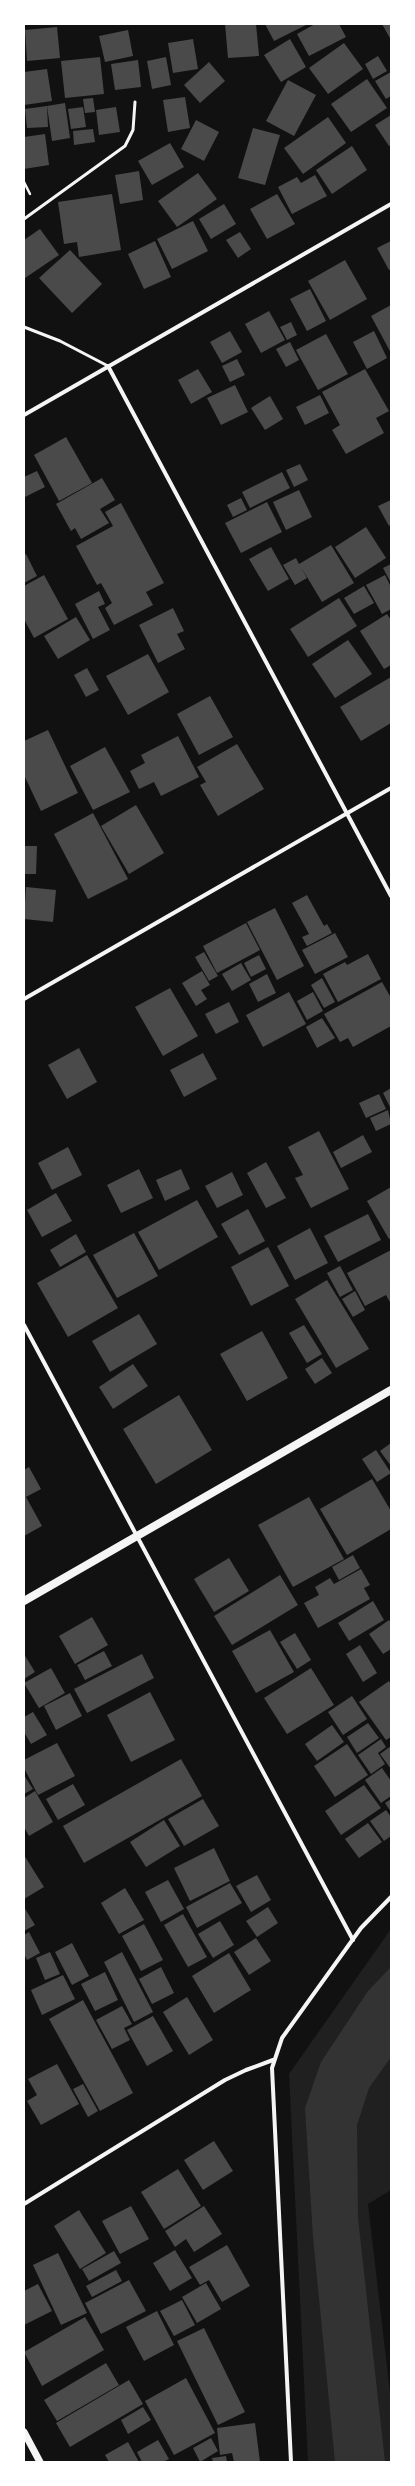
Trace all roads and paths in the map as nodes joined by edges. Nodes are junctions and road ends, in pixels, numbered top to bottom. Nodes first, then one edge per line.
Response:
1 (135, 102) dead end
2 (391, 204) edge
3 (24, 219) edge
4 (24, 327) edge
5 (108, 366) junction
6 (24, 415) edge
7 (391, 788) edge
8 (347, 814) junction
9 (391, 896) edge
10 (24, 999) edge
11 (24, 1325) edge
12 (391, 1390) edge
13 (136, 1537) junction
14 (24, 1601) edge
15 (391, 1897) edge
16 (353, 1940) junction
17 (273, 2060) junction
18 (24, 2204) edge
19 (24, 2432) edge
20 (40, 2462) edge
21 (291, 2462) edge

1 - 3 lane
2 - 5 street
4 - 5 lane
5 - 6 street
5 - 8 street
7 - 8 street
8 - 9 street
8 - 10 street
11 - 13 street
12 - 13 main road
13 - 14 main road
13 - 16 street
15 - 16 street
16 - 17 street
17 - 18 street
17 - 21 street
19 - 20 street

